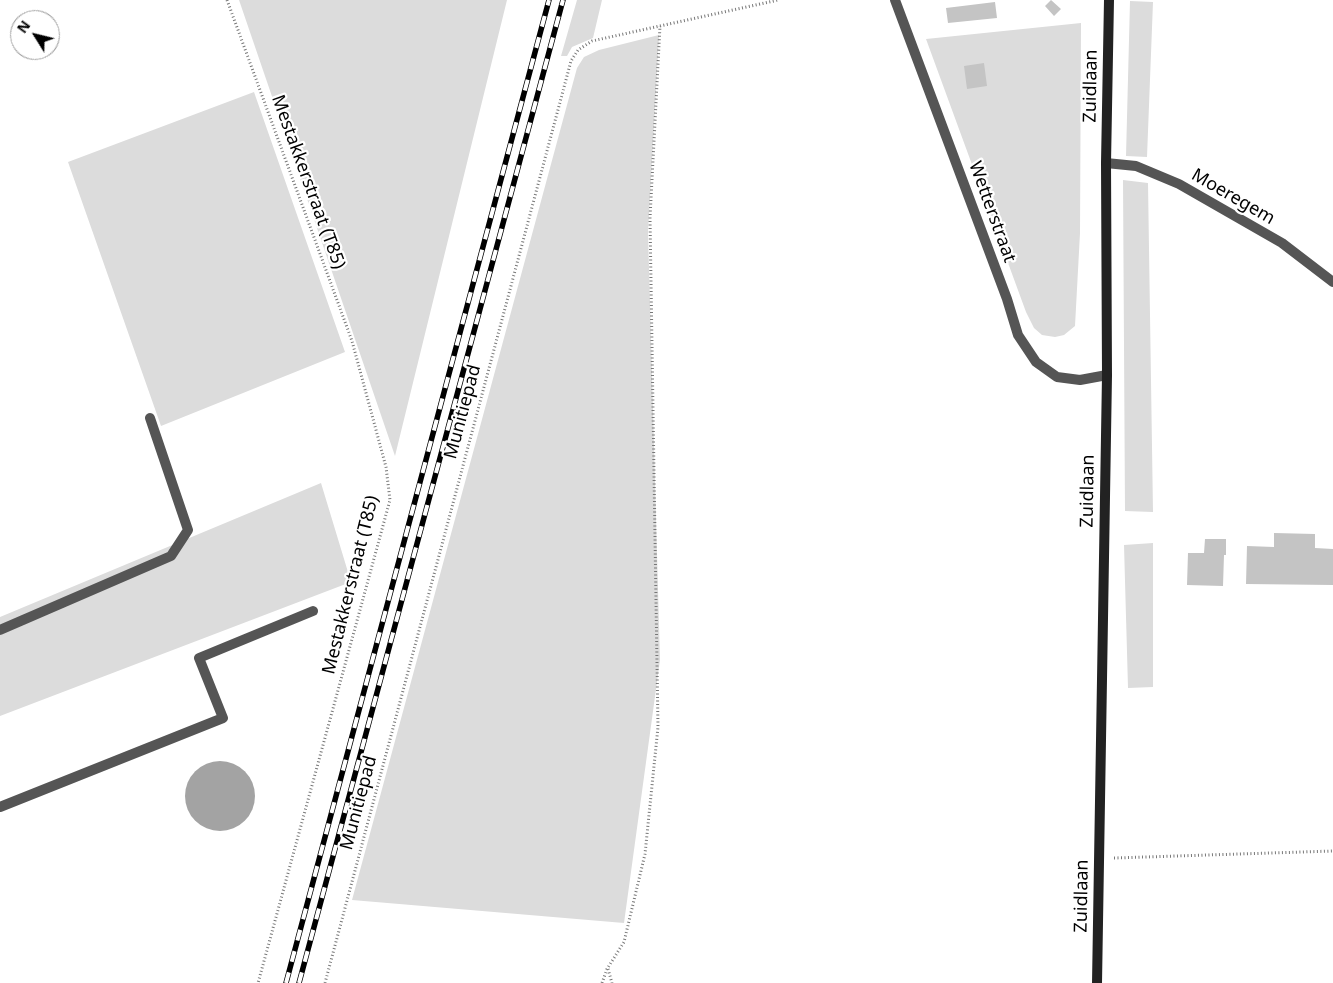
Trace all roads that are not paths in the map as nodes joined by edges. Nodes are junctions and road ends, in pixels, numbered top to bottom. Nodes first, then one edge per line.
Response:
1 (895, 0) edge
2 (1109, 0) edge
3 (1106, 163) junction
4 (1333, 282) edge
5 (1107, 375) junction
6 (150, 418) dead end
7 (313, 611) dead end
8 (0, 630) edge
9 (0, 807) edge
10 (1097, 983) edge

1 - 5 street, Wetterstraat
2 - 3 main road, Zuidlaan
3 - 4 street, Moeregem
3 - 5 main road, Zuidlaan
5 - 10 main road, Zuidlaan
6 - 8 street
7 - 9 street

